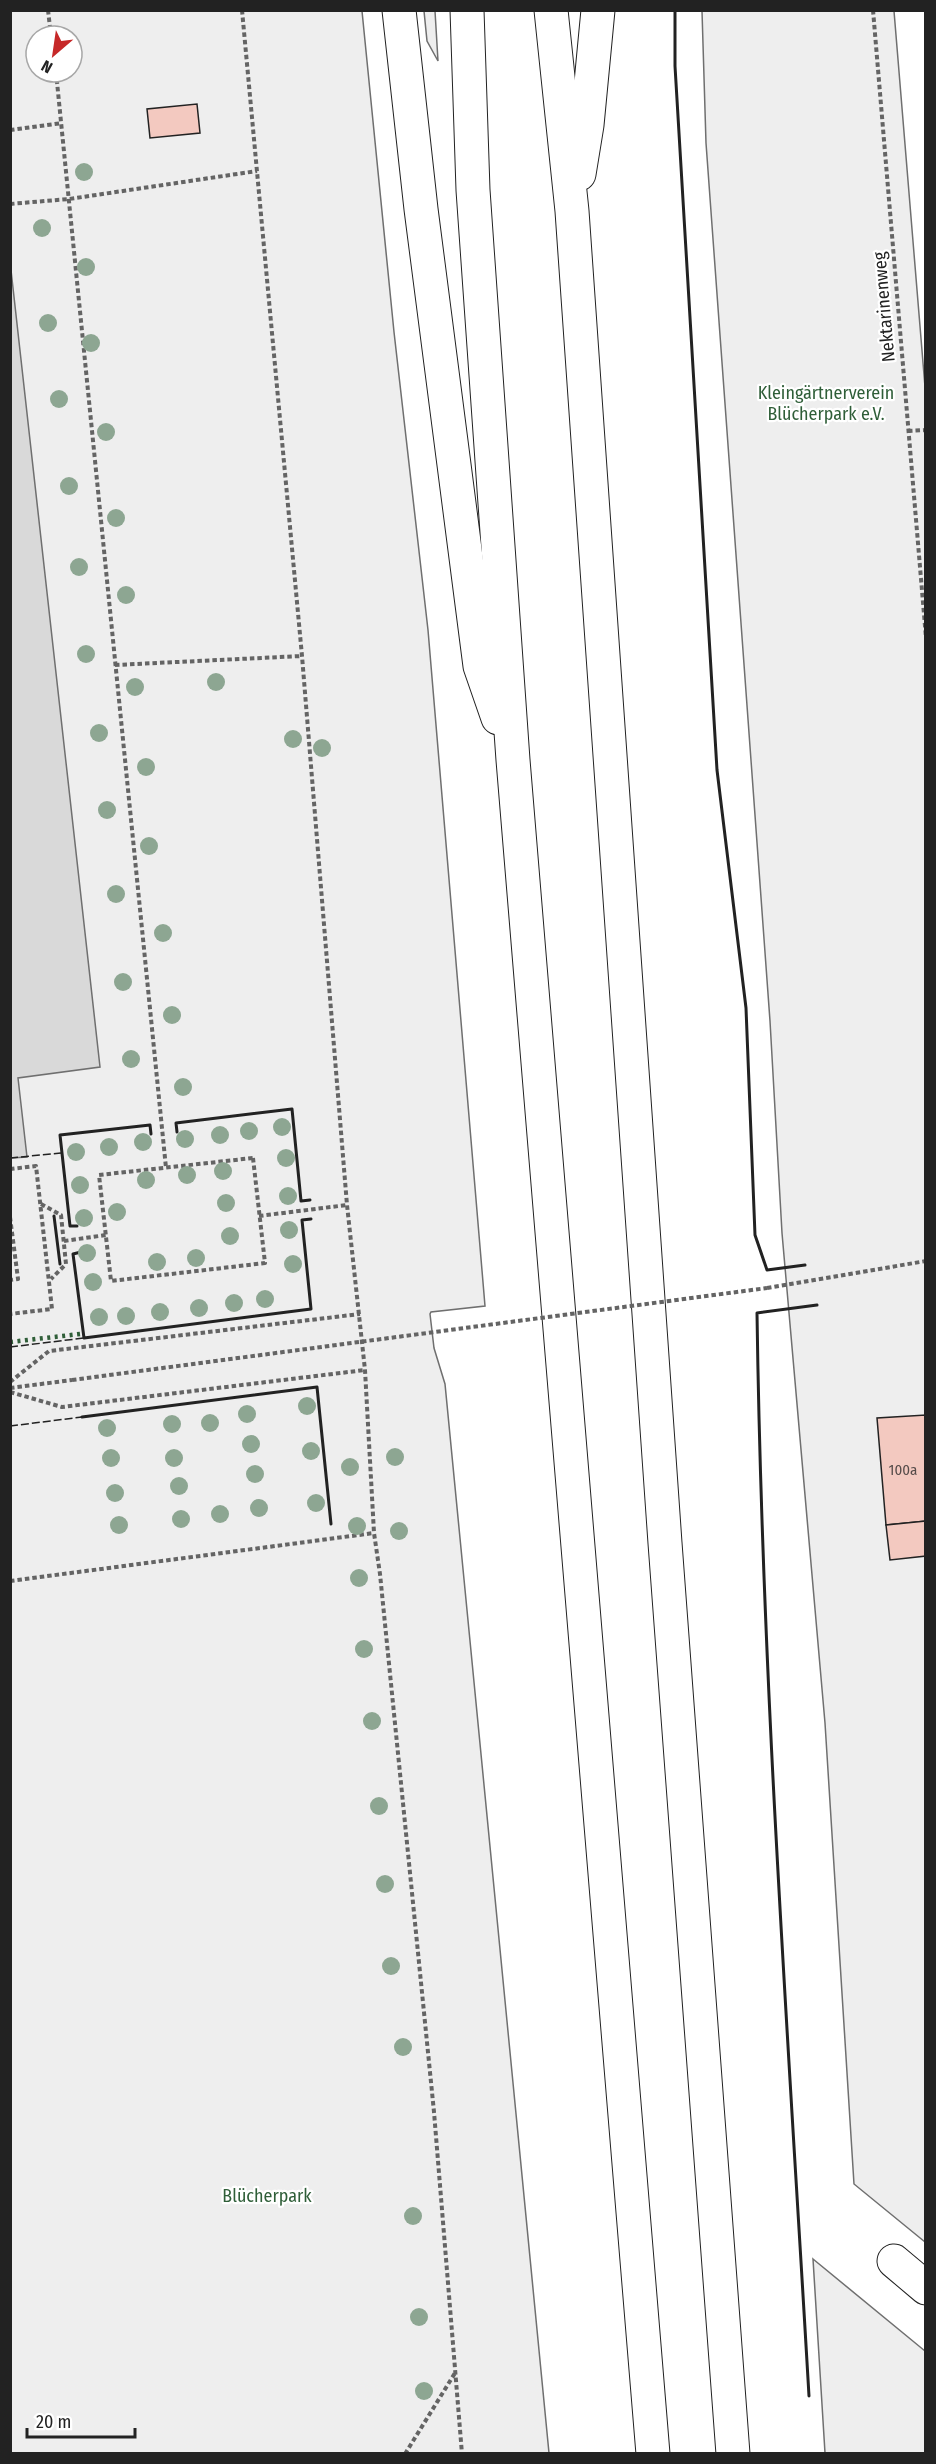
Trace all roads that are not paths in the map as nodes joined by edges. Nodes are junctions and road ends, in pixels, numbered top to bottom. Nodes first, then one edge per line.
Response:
1 (399, 10) edge
2 (468, 10) edge
3 (551, 10) edge
4 (598, 10) edge
5 (572, 211) junction
6 (513, 760) junction
7 (894, 2261) dead end
8 (926, 2288) edge
9 (653, 2454) edge
10 (733, 2454) edge

1 - 6 main road
2 - 6 main road
3 - 5 main road
4 - 5 main road
5 - 10 main road
6 - 9 main road
7 - 8 main road

